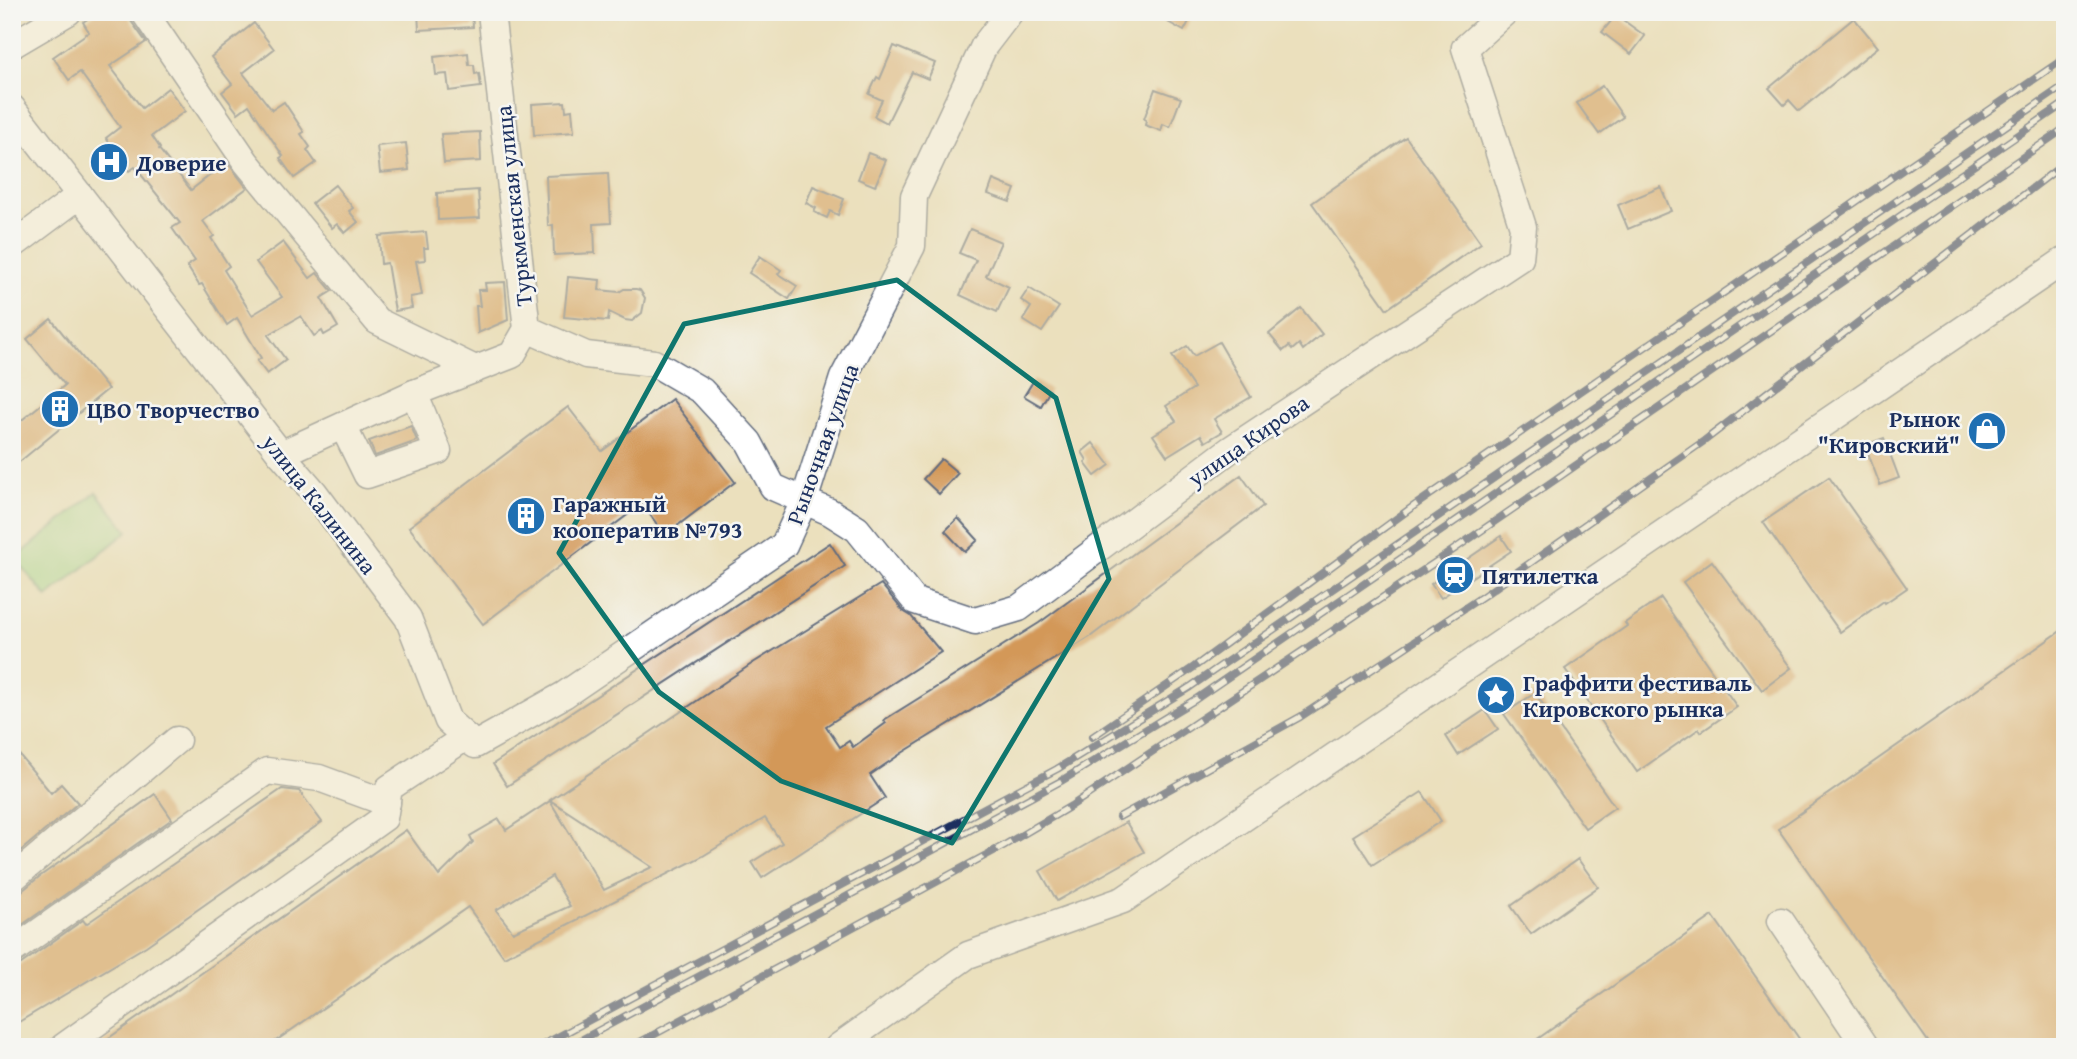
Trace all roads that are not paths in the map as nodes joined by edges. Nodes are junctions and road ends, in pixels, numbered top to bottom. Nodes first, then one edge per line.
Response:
1 (68, 12) edge
2 (144, 12) edge
3 (491, 12) edge
4 (1010, 12) edge
5 (1505, 12) edge
6 (12, 45) edge
7 (12, 108) edge
8 (80, 195) junction
9 (12, 246) edge
10 (2065, 260) edge
11 (527, 329) junction
12 (475, 369) junction
13 (414, 393) junction
14 (343, 426) junction
15 (281, 454) junction
16 (804, 501) junction
17 (177, 740) dead end
18 (471, 741) junction
19 (387, 803) junction
20 (12, 880) edge
21 (1782, 920) dead end
22 (12, 951) edge
23 (63, 1047) edge
24 (838, 1047) edge
25 (1866, 1047) edge

1 - 6 street
2 - 12 street
3 - 11 street, Туркменская улица
4 - 16 street, Рыночная улица
5 - 16 street, улица Кирова
7 - 8 street, улица Калинина
8 - 9 street
8 - 15 street, улица Калинина
10 - 24 street
11 - 12 street, Туркменская улица
11 - 16 street
12 - 13 street, Туркменская улица
13 - 14 street, Туркменская улица
13 - 14 street
14 - 15 street, Туркменская улица
15 - 18 street, улица Калинина
16 - 18 street, Рыночная улица
17 - 20 street
18 - 19 street, Рыночная улица
19 - 22 street
19 - 23 street, Рыночная улица
21 - 25 street

